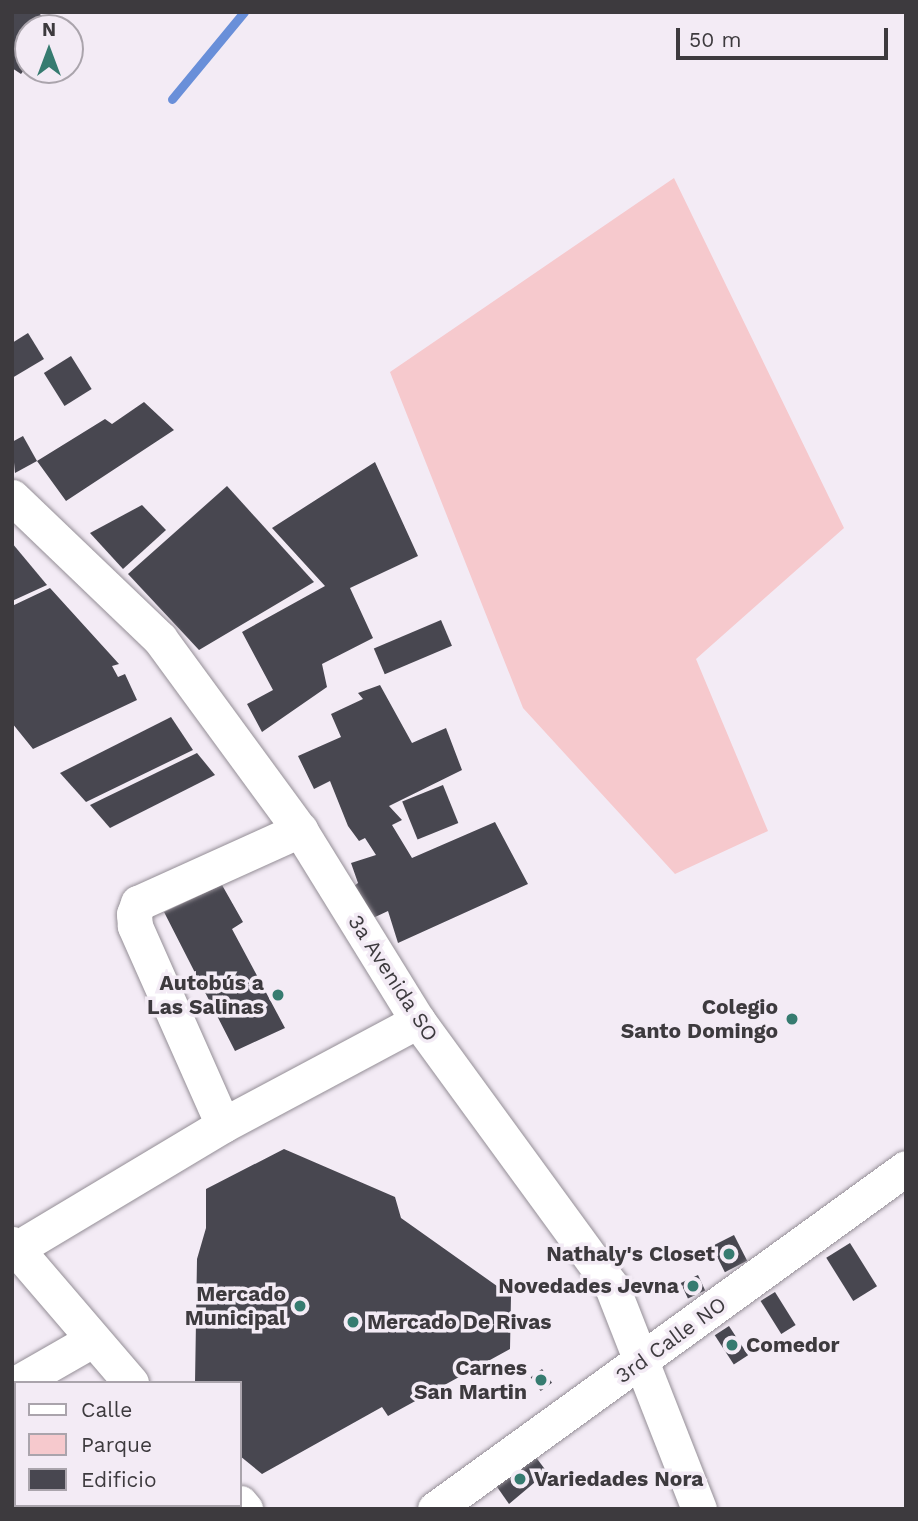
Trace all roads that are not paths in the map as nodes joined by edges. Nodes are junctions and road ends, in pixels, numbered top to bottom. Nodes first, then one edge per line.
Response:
1 (12, 496) edge
2 (300, 830) junction
3 (418, 1021) junction
4 (223, 1125) junction
5 (906, 1168) edge
6 (14, 1246) edge
7 (92, 1340) junction
8 (640, 1363) junction
9 (19, 1381) edge
10 (129, 1381) edge
11 (435, 1509) edge
12 (699, 1509) edge

1 - 2 street, 3a Avenida SO
2 - 3 street, 3a Avenida SO
2 - 4 street
3 - 4 street
3 - 8 street, 3a Avenida SO
4 - 6 street
5 - 8 street, 3rd Calle NO
6 - 7 street
7 - 9 street
7 - 10 street
8 - 11 street, 3rd Calle NO
8 - 12 street, 3a Avenida SO

